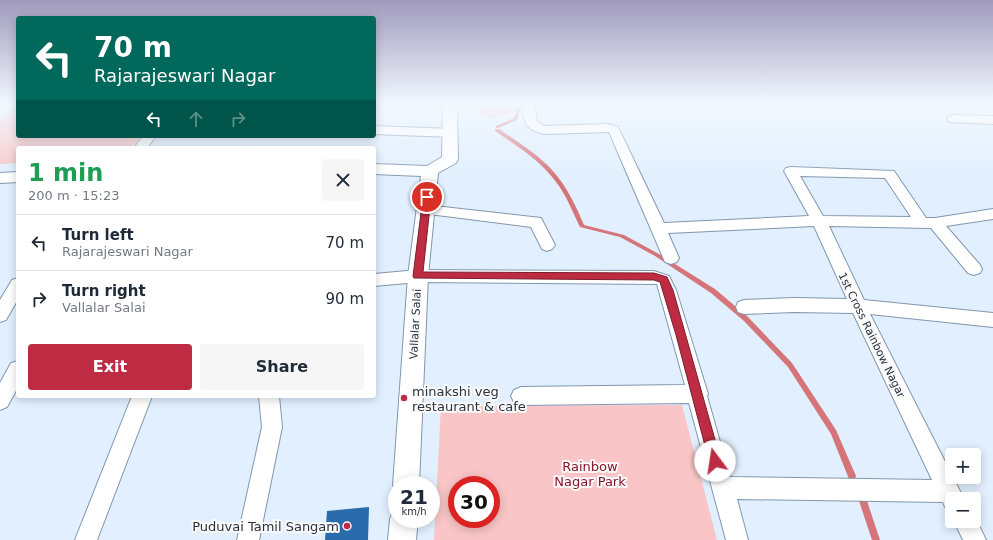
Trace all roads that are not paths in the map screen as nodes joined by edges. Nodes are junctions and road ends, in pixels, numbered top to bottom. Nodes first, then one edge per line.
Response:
1 (451, 128) edge
2 (535, 128) edge
3 (602, 128) edge
4 (609, 128) edge
5 (376, 130) edge
6 (451, 133) junction
7 (148, 138) edge
8 (142, 146) edge
9 (376, 169) edge
10 (430, 171) junction
11 (16, 177) edge
12 (0, 178) edge
13 (426, 210) junction
14 (993, 214) edge
15 (819, 221) junction
16 (928, 223) junction
17 (659, 228) junction
18 (547, 245) dead end
19 (671, 258) dead end
20 (974, 269) dead end
21 (418, 276) junction
22 (376, 280) edge
23 (16, 287) edge
24 (858, 306) junction
25 (744, 307) dead end
26 (0, 315) edge
27 (993, 320) edge
28 (10, 379) edge
29 (698, 394) junction
30 (522, 396) dead end
31 (141, 398) edge
32 (269, 398) edge
33 (0, 401) edge
34 (407, 476) edge
35 (722, 488) junction
36 (950, 492) edge
37 (945, 495) edge
38 (403, 528) edge
39 (969, 528) edge
40 (86, 540) edge
41 (248, 540) edge
42 (402, 540) edge
43 (737, 540) edge
44 (975, 540) edge

1 - 6 street
2 - 3 street
4 - 17 street
5 - 6 street
6 - 10 street
7 - 8 street
9 - 10 street
10 - 13 street, Vallalar Salai
11 - 12 street
13 - 18 street
13 - 21 street, Vallalar Salai
14 - 16 street
15 - 16 street
15 - 16 street, 1st Cross Rainbow Nagar
15 - 17 street
15 - 24 street, 1st Cross Rainbow Nagar
16 - 20 street
17 - 19 street
21 - 22 street
21 - 29 street
21 - 34 street, Vallalar Salai
23 - 26 street
24 - 25 street
24 - 27 street
24 - 36 street, 1st Cross Rainbow Nagar
28 - 33 street
29 - 30 street
29 - 35 street
31 - 40 street
32 - 41 street
35 - 37 street
35 - 43 street
38 - 42 street
39 - 44 street

